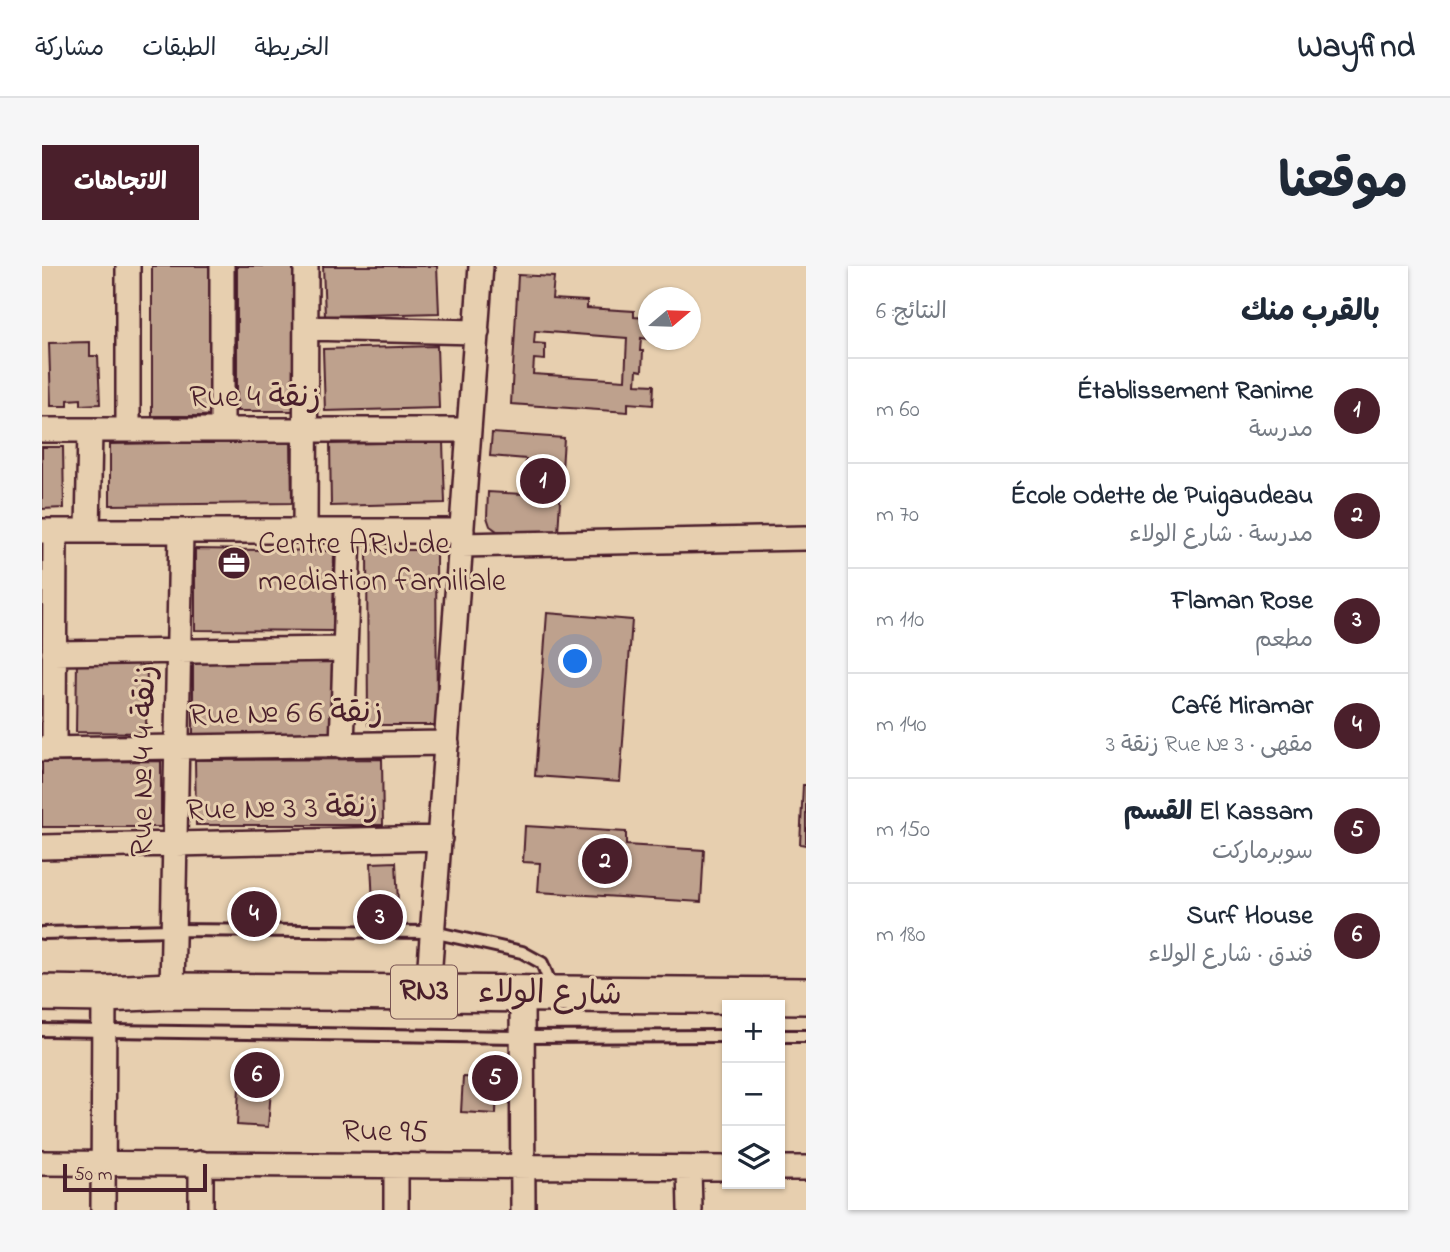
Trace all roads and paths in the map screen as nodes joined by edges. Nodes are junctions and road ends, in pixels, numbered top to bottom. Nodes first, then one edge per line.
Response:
1 (128, 266) edge
2 (222, 266) edge
3 (306, 266) edge
4 (481, 266) edge
5 (306, 328) junction
6 (477, 332) junction
7 (222, 429) junction
8 (306, 429) junction
9 (42, 430) edge
10 (90, 430) junction
11 (128, 430) junction
12 (469, 430) junction
13 (48, 531) edge
14 (88, 531) junction
15 (181, 532) junction
16 (305, 532) junction
17 (349, 532) junction
18 (461, 538) junction
19 (806, 538) edge
20 (345, 649) junction
21 (179, 651) junction
22 (54, 653) junction
23 (447, 743) junction
24 (342, 746) junction
25 (177, 748) junction
26 (48, 749) edge
27 (440, 838) junction
28 (175, 844) junction
29 (42, 847) edge
30 (173, 930) junction
31 (433, 932) junction
32 (42, 933) edge
33 (172, 991) junction
34 (428, 992) junction
35 (42, 993) edge
36 (104, 994) junction
37 (539, 996) junction
38 (806, 996) edge
39 (42, 1030) edge
40 (104, 1030) junction
41 (722, 1036) edge
42 (785, 1036) edge
43 (806, 1036) edge
44 (522, 1037) junction
45 (42, 1163) edge
46 (103, 1163) junction
47 (201, 1163) junction
48 (396, 1165) junction
49 (523, 1166) junction
50 (689, 1168) junction
51 (722, 1168) edge
52 (785, 1168) edge
53 (806, 1168) edge
54 (103, 1210) edge
55 (201, 1210) edge
56 (396, 1210) edge
57 (523, 1210) edge
58 (690, 1210) edge

1 - 11 street
2 - 7 street
3 - 5 street
4 - 6 street
5 - 6 street
5 - 8 street
6 - 12 street
7 - 8 street, Rue 4 زنقة
7 - 11 street, Rue 4 زنقة
8 - 12 street, Rue 4 زنقة
8 - 16 street
9 - 10 street, Rue 4 زنقة
10 - 11 street, Rue 4 زنقة
10 - 14 street
12 - 18 street
13 - 14 street
13 - 22 street
14 - 15 street
15 - 16 street
15 - 21 street, Rue № 4 زنقة 4
16 - 17 street
17 - 18 street
17 - 20 street
18 - 19 street
18 - 23 street
20 - 21 street
20 - 24 street
21 - 22 street
21 - 25 street, Rue № 4 زنقة 4
22 - 26 street
23 - 24 street, Rue № 6 زنقة 6
23 - 27 street
24 - 25 street, Rue № 6 زنقة 6
25 - 26 street, Rue № 6 زنقة 6
25 - 28 street, Rue № 4 زنقة 4
27 - 28 street, Rue № 3 زنقة 3
27 - 31 street
28 - 29 street, Rue № 3 زنقة 3
28 - 30 street, Rue № 4 زنقة 4
30 - 31 lane
30 - 32 lane
30 - 33 street, Rue № 4 زنقة 4
31 - 34 street
31 - 37 lane
33 - 34 main road, شارع الولاء / RN3
33 - 36 main road, شارع الولاء / RN3
34 - 37 main road, شارع الولاء / RN3
35 - 36 main road, شارع الولاء / RN3
36 - 40 street
37 - 38 main road, شارع الولاء / RN3
37 - 44 street
39 - 40 lane
40 - 44 lane
40 - 46 street
41 - 44 lane
42 - 43 lane
44 - 49 street
45 - 46 street, Rue 95
46 - 47 street, Rue 95
46 - 54 street
47 - 48 street, Rue 95
47 - 55 street
48 - 49 street, Rue 95
48 - 56 street
49 - 50 street, Rue 95
49 - 57 street
50 - 51 street, Rue 95
50 - 58 street
52 - 53 street

